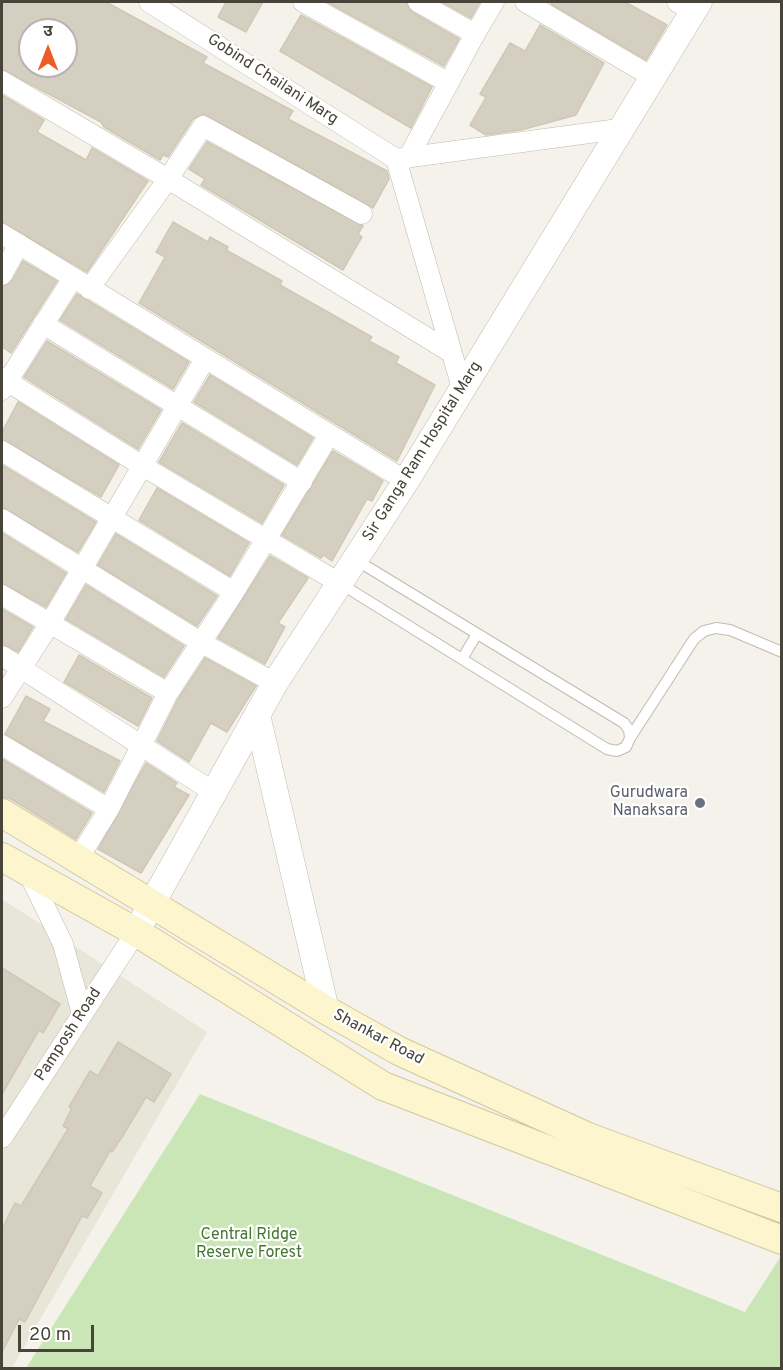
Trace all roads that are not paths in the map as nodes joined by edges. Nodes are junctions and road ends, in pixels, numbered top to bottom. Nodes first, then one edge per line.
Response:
1 (149, 2) edge
2 (303, 2) edge
3 (418, 2) edge
4 (494, 2) edge
5 (525, 2) edge
6 (690, 5) edge
7 (475, 34) junction
8 (654, 78) junction
9 (2, 81) edge
10 (449, 83) junction
11 (619, 129) junction
12 (402, 159) junction
13 (168, 179) junction
14 (362, 214) dead end
15 (2, 234) edge
16 (19, 244) junction
17 (2, 275) edge
18 (81, 284) junction
19 (43, 324) junction
20 (452, 353) junction
21 (205, 359) junction
22 (3, 383) edge
23 (462, 388) junction
24 (177, 405) junction
25 (329, 435) junction
26 (2, 451) edge
27 (141, 465) junction
28 (302, 482) junction
29 (406, 482) junction
30 (110, 518) junction
31 (2, 519) edge
32 (267, 538) junction
33 (356, 560) junction
34 (82, 567) junction
35 (341, 584) junction
36 (234, 592) junction
37 (2, 595) edge
38 (50, 625) junction
39 (477, 634) junction
40 (202, 643) junction
41 (782, 652) edge
42 (2, 656) edge
43 (462, 659) junction
44 (20, 667) junction
45 (275, 683) junction
46 (168, 693) junction
47 (2, 698) edge
48 (256, 715) junction
49 (630, 738) junction
50 (2, 746) edge
51 (141, 747) junction
52 (212, 791) junction
53 (109, 809) junction
54 (2, 813) edge
55 (2, 857) edge
56 (78, 859) junction
57 (28, 872) junction
58 (151, 904) junction
59 (136, 932) junction
60 (326, 1010) junction
61 (82, 1014) junction
62 (2, 1138) edge
63 (782, 1208) edge
64 (782, 1240) edge

1 - 12 street, Gobind Chailani Marg
2 - 10 street
3 - 7 street
4 - 7 street
5 - 8 street
6 - 8 street, Sir Ganga Ram Hospital Marg
7 - 10 street
8 - 11 street, Sir Ganga Ram Hospital Marg
9 - 13 street
10 - 12 street
11 - 12 street
11 - 23 street, Sir Ganga Ram Hospital Marg
12 - 20 street
13 - 14 street
13 - 18 street
13 - 20 street
15 - 16 street
16 - 17 street
16 - 18 street
18 - 19 street
18 - 21 street
19 - 22 street
19 - 24 street
20 - 23 street
21 - 24 street
21 - 25 street
22 - 27 street
23 - 29 street, Sir Ganga Ram Hospital Marg
24 - 27 street
24 - 28 street
25 - 28 street
25 - 29 street
26 - 30 street
27 - 30 street
27 - 32 street
28 - 32 street
29 - 33 street, Sir Ganga Ram Hospital Marg
30 - 34 street
30 - 36 street
31 - 34 street
32 - 35 street
32 - 36 street
33 - 35 street, Sir Ganga Ram Hospital Marg
33 - 39 lane
34 - 38 street
34 - 40 street
35 - 43 lane
35 - 45 street, Sir Ganga Ram Hospital Marg
36 - 40 street
37 - 38 street
38 - 44 street
38 - 46 street
39 - 43 lane
39 - 49 lane
40 - 45 street
40 - 46 street
41 - 49 lane
42 - 44 street
43 - 49 lane
44 - 47 street
44 - 51 street
45 - 48 street, Sir Ganga Ram Hospital Marg
46 - 51 street
48 - 52 street, Sir Ganga Ram Hospital Marg
48 - 60 street
50 - 53 street
51 - 52 street
51 - 53 street
52 - 58 street, Sir Ganga Ram Hospital Marg
53 - 56 street
54 - 56 main road, Shankar Road
55 - 57 main road
56 - 58 main road, Shankar Road
57 - 59 main road
57 - 61 street
58 - 59 street, Sir Ganga Ram Hospital Marg
58 - 60 main road, Shankar Road
59 - 61 street, Pamposh Road
59 - 64 main road
60 - 63 main road, Shankar Road
61 - 62 street, Pamposh Road

